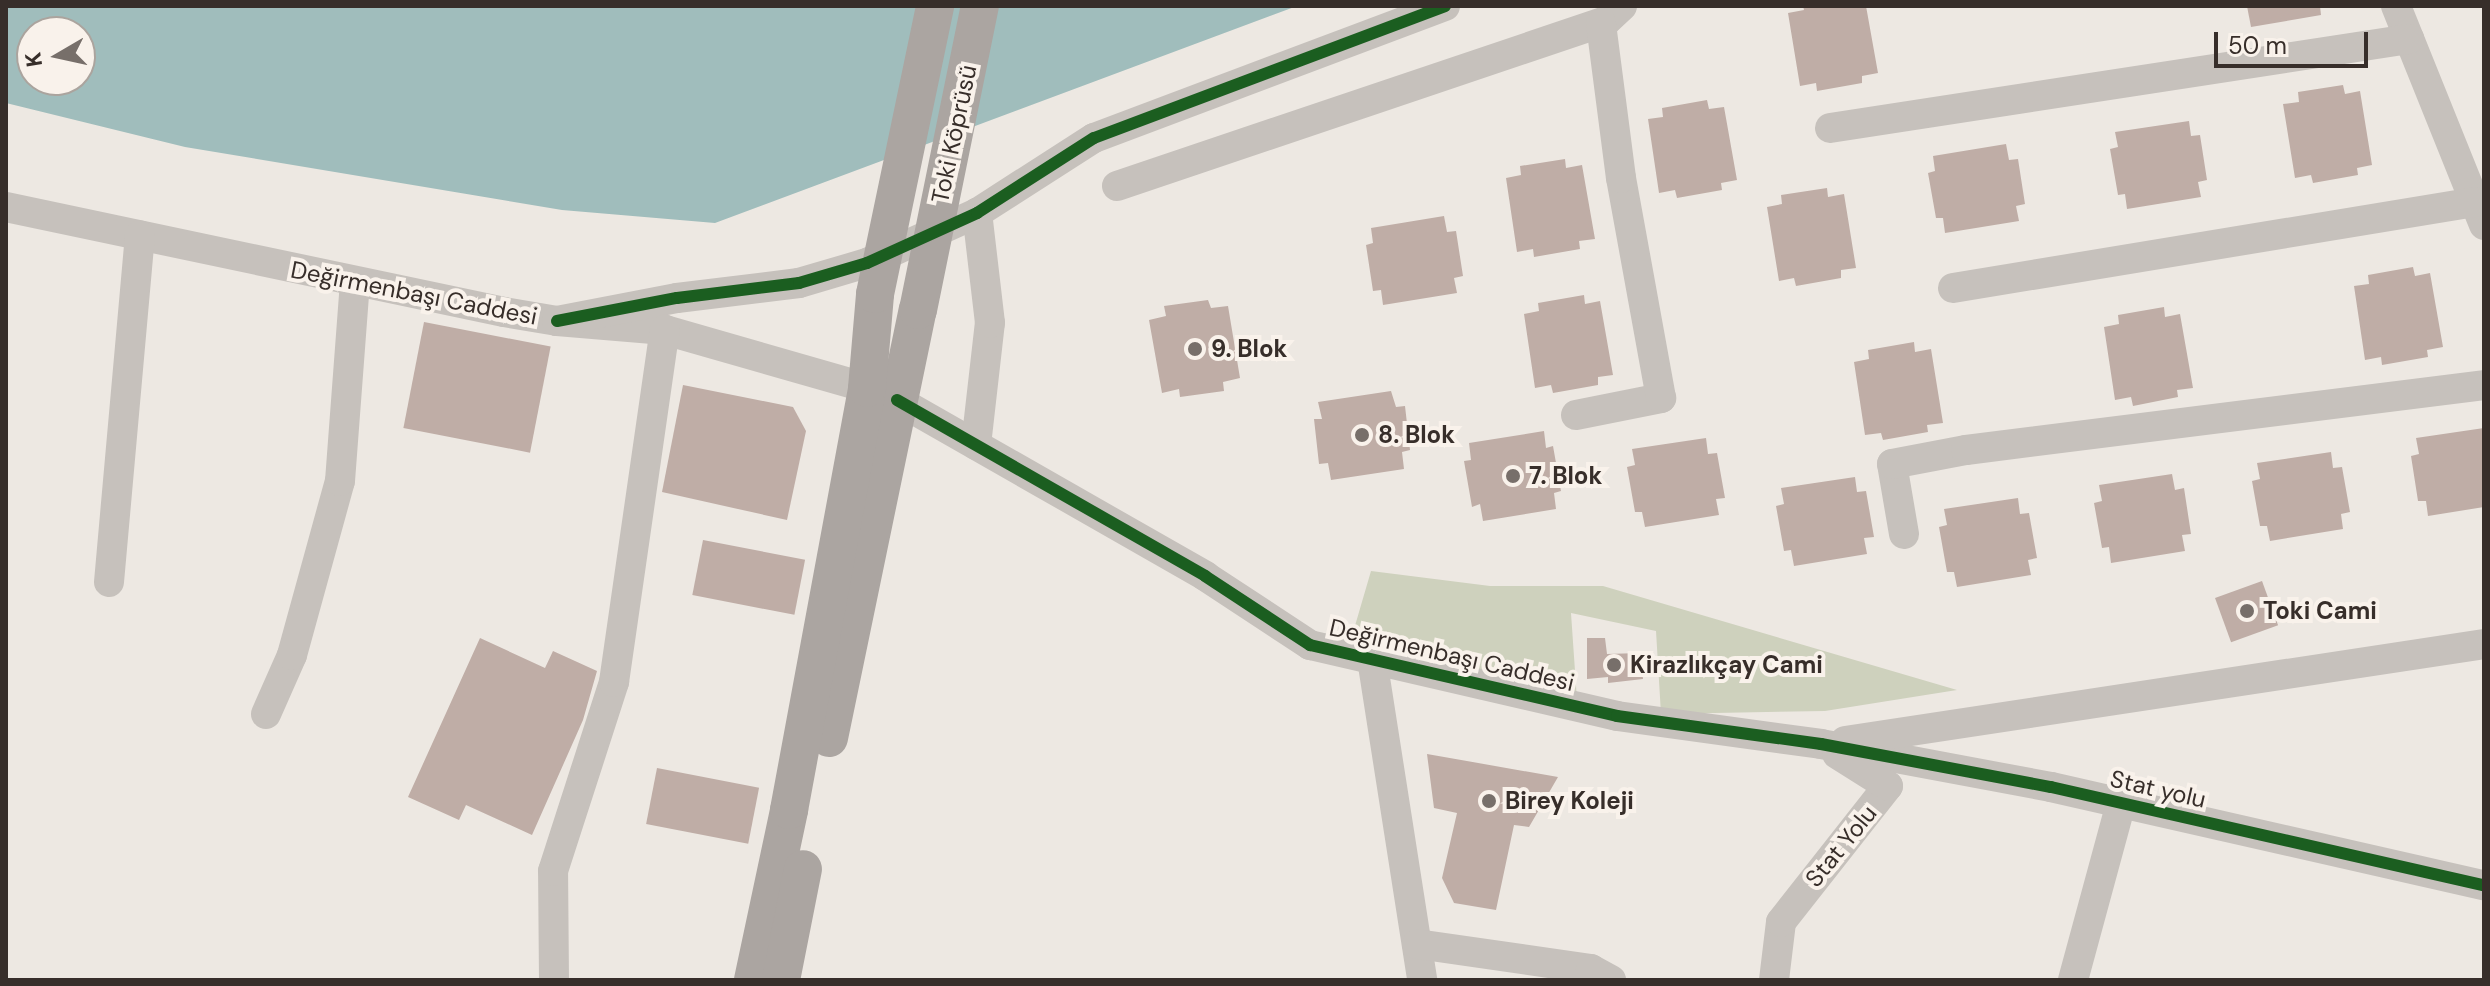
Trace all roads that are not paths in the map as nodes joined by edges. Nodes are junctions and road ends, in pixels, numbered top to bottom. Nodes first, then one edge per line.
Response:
1 (935, 6) edge
2 (980, 6) edge
3 (1445, 6) edge
4 (2396, 6) edge
5 (1612, 14) edge
6 (2409, 39) junction
7 (1830, 128) dead end
8 (1117, 186) dead end
9 (6, 207) edge
10 (977, 213) junction
11 (2479, 214) edge
12 (140, 235) junction
13 (355, 282) junction
14 (1953, 288) dead end
15 (557, 321) junction
16 (665, 330) junction
17 (2484, 385) edge
18 (882, 394) junction
19 (1576, 415) dead end
20 (976, 445) junction
21 (1904, 534) dead end
22 (109, 582) dead end
23 (2484, 644) edge
24 (1372, 659) junction
25 (266, 714) dead end
26 (1821, 744) junction
27 (2121, 803) junction
28 (2484, 885) edge
29 (1417, 944) junction
30 (554, 980) edge
31 (753, 980) edge
32 (781, 980) edge
33 (1422, 980) edge
34 (1611, 980) edge
35 (1774, 980) edge
36 (2073, 980) edge

1 - 18 main road, bridge
2 - 18 main road, Toki Köprüsü, bridge
3 - 10 street
4 - 6 street
5 - 8 street
5 - 19 street
6 - 7 street
6 - 11 street
9 - 12 street, Değirmenbaşı Caddesi
10 - 15 street
10 - 20 street
11 - 14 street
12 - 13 street, Değirmenbaşı Caddesi
12 - 22 street
13 - 15 street, Değirmenbaşı Caddesi
13 - 25 street
15 - 16 street, Değirmenbaşı Caddesi
16 - 18 street, Değirmenbaşı Caddesi
16 - 30 street
17 - 21 street
18 - 20 street, Değirmenbaşı Caddesi
18 - 31 main road
18 - 32 main road
20 - 24 street, Değirmenbaşı Caddesi
23 - 26 street
24 - 26 street, Değirmenbaşı Caddesi
24 - 29 street
26 - 27 street, Stat yolu
26 - 35 street, Stat Yolu
27 - 28 street, Stat yolu
27 - 36 street
29 - 33 street
29 - 34 street

